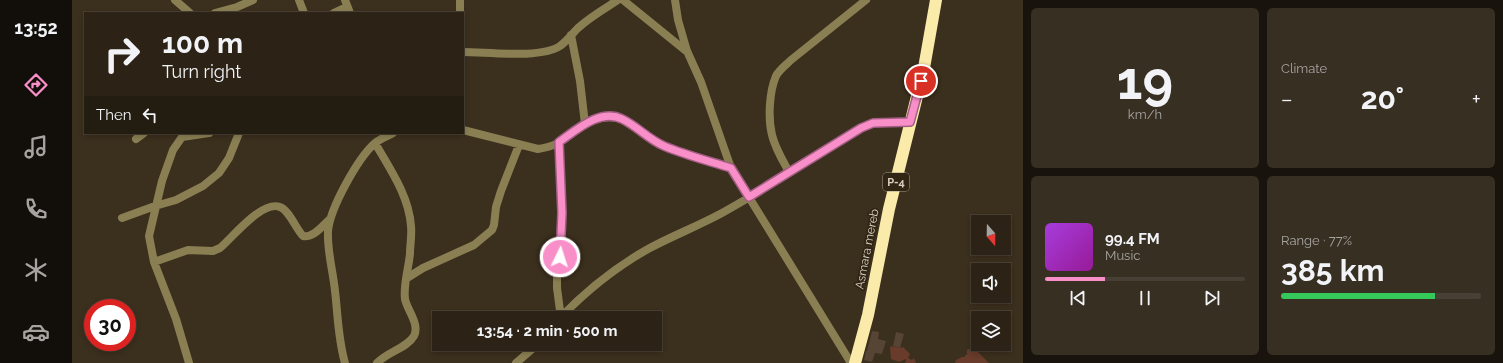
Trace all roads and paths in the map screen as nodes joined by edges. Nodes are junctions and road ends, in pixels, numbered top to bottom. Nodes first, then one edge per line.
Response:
1 (175, 0) edge
2 (253, 0) edge
3 (299, 0) edge
4 (460, 0) edge
5 (618, 0) edge
6 (623, 0) edge
7 (674, 0) edge
8 (866, 0) edge
9 (936, 0) edge
10 (347, 7) edge
11 (189, 12) edge
12 (218, 12) edge
13 (304, 12) edge
14 (336, 12) edge
15 (460, 12) edge
16 (571, 35) junction
17 (687, 51) junction
18 (464, 52) edge
19 (910, 122) junction
20 (585, 124) junction
21 (464, 130) edge
22 (143, 134) edge
23 (196, 134) edge
24 (239, 134) edge
25 (391, 134) edge
26 (182, 135) edge
27 (136, 139) dead end
28 (559, 142) junction
29 (375, 143) junction
30 (520, 145) junction
31 (731, 168) junction
32 (789, 172) junction
33 (749, 197) junction
34 (155, 206) junction
35 (122, 218) dead end
36 (330, 219) junction
37 (154, 262) junction
38 (407, 278) junction
39 (559, 311) edge
40 (568, 311) edge
41 (530, 351) edge
42 (189, 363) edge
43 (345, 363) edge
44 (377, 363) edge
45 (516, 363) edge
46 (851, 363) edge
47 (855, 363) edge

1 - 11 street
2 - 12 street
3 - 13 street
4 - 15 street
5 - 16 street
6 - 17 street
7 - 17 street
8 - 32 street
9 - 19 highway, Asmara mereb / P-4
10 - 14 street
16 - 18 street
16 - 20 street
17 - 31 street
19 - 32 street
19 - 47 highway, Asmara mereb / P-4
20 - 28 street
20 - 31 street
21 - 30 street
22 - 27 street
23 - 26 street
24 - 34 street
25 - 29 street
26 - 34 street
28 - 30 street
28 - 39 street
29 - 36 street
29 - 38 street
30 - 38 street
31 - 33 street
32 - 33 street
33 - 40 street
33 - 46 street
34 - 35 street
34 - 37 street
36 - 37 street
36 - 43 street
37 - 42 street
38 - 44 street
41 - 45 street

